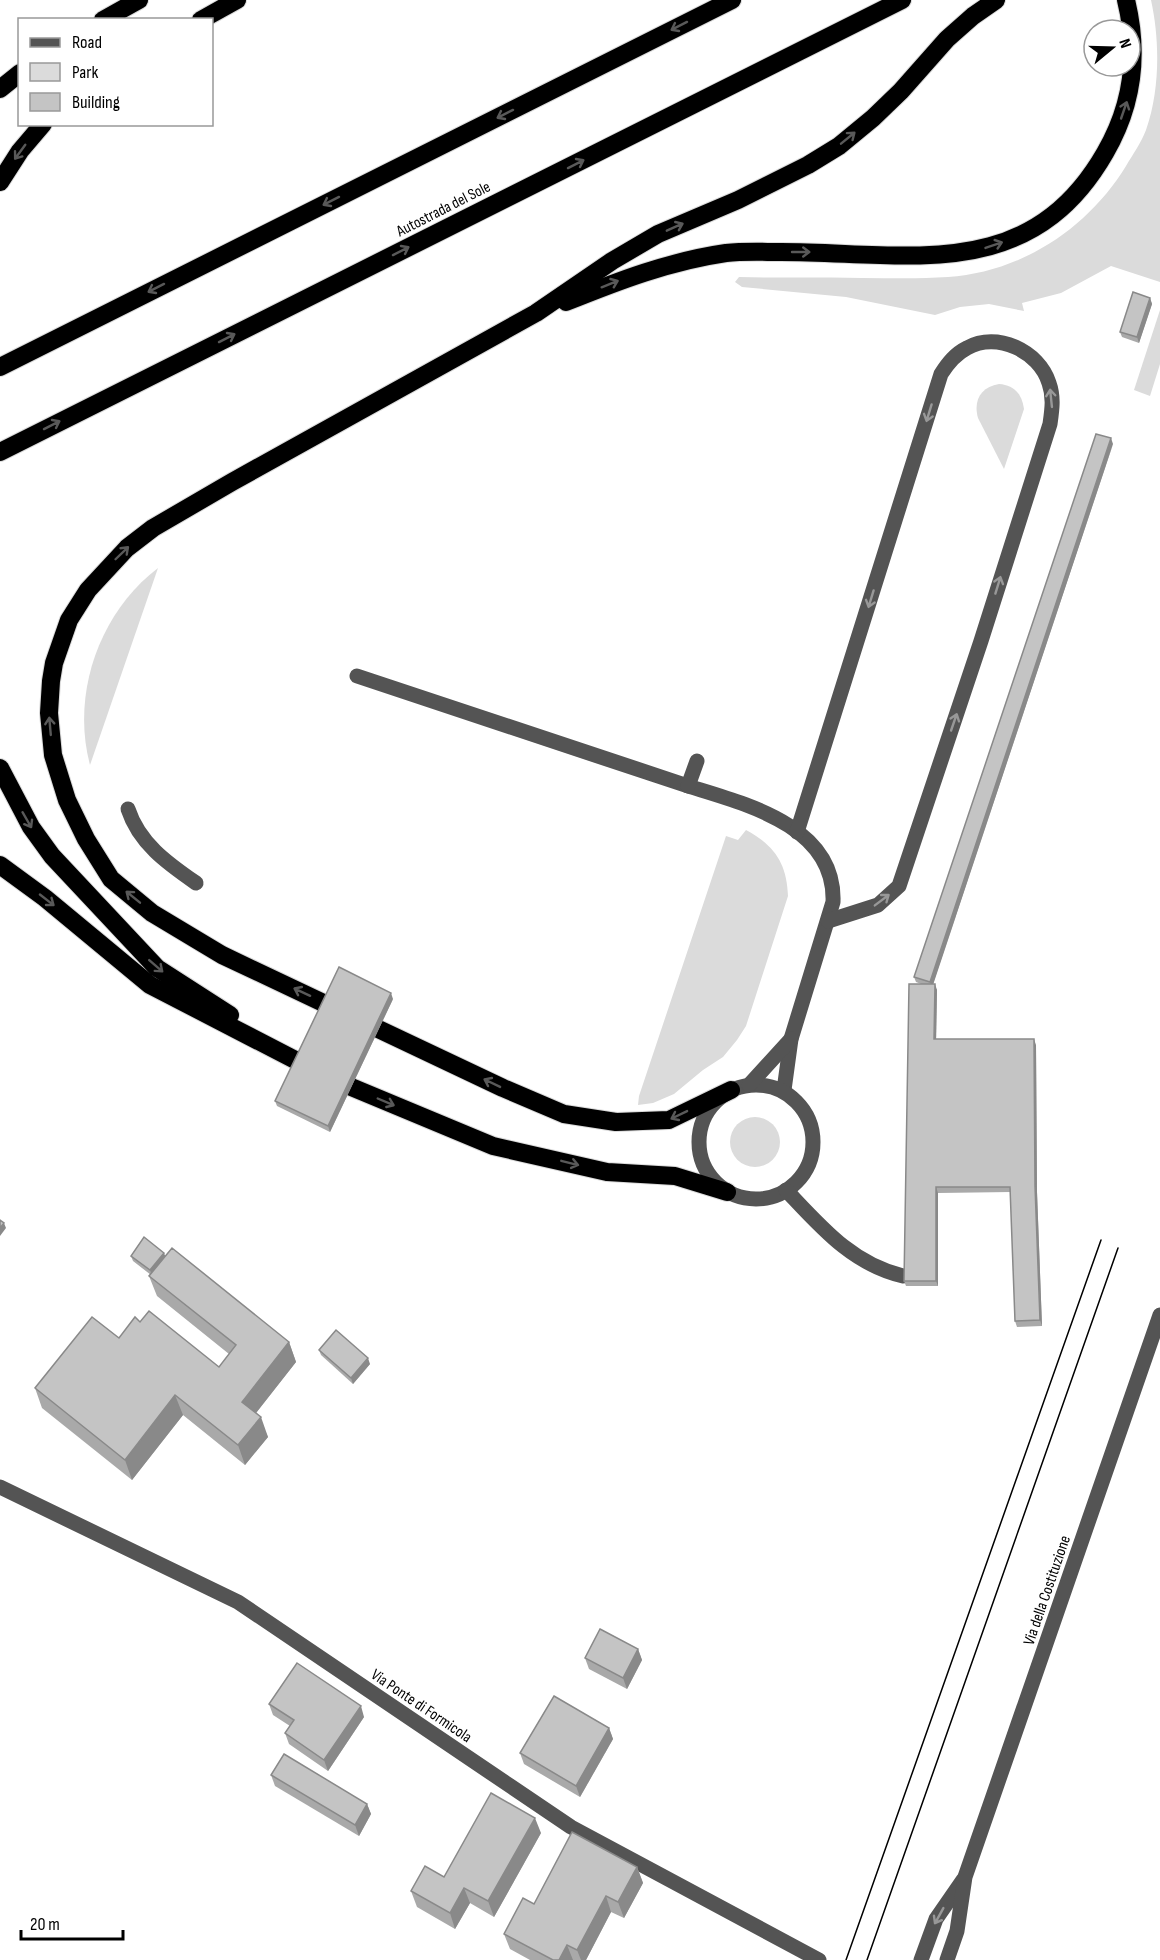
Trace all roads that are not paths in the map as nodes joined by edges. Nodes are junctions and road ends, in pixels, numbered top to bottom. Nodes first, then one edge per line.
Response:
1 (139, 0) edge
2 (237, 0) edge
3 (732, 0) edge
4 (903, 0) edge
5 (996, 0) edge
6 (1126, 0) edge
7 (107, 18) edge
8 (205, 18) edge
9 (18, 75) edge
10 (0, 89) edge
11 (40, 126) edge
12 (0, 182) edge
13 (536, 314) junction
14 (0, 367) edge
15 (0, 452) edge
16 (357, 676) dead end
17 (697, 761) dead end
18 (0, 768) edge
19 (688, 786) junction
20 (128, 809) dead end
21 (797, 832) junction
22 (0, 866) edge
23 (196, 883) dead end
24 (828, 921) junction
25 (791, 1039) junction
26 (332, 1079) junction
27 (749, 1085) junction
28 (731, 1090) junction
29 (784, 1090) junction
30 (786, 1190) junction
31 (727, 1191) junction
32 (903, 1276) edge
33 (1160, 1315) edge
34 (0, 1488) edge
35 (965, 1877) junction
36 (819, 1960) edge
37 (921, 1960) edge
38 (948, 1960) edge

1 - 7 highway
2 - 8 highway
3 -> 14 highway
15 -> 4 highway, Autostrada del Sole
13 -> 5 highway
13 -> 6 highway
9 - 10 highway
11 -> 12 highway
28 -> 13 highway
16 - 19 street
17 - 19 street
18 -> 26 highway
19 - 21 street
20 - 23 street
21 - 24 street
24 -> 21 street
22 -> 26 highway
24 - 25 street
25 - 27 street
25 - 29 street
26 -> 31 highway
27 - 28 street
27 - 29 street
28 - 31 street
29 - 30 street
30 - 31 street
30 - 32 street
33 - 35 street, Via della Costituzione
34 - 36 street, Via Ponte di Formicola
35 -> 37 street, Via della Costituzione
35 - 38 street, Via della Costituzione

